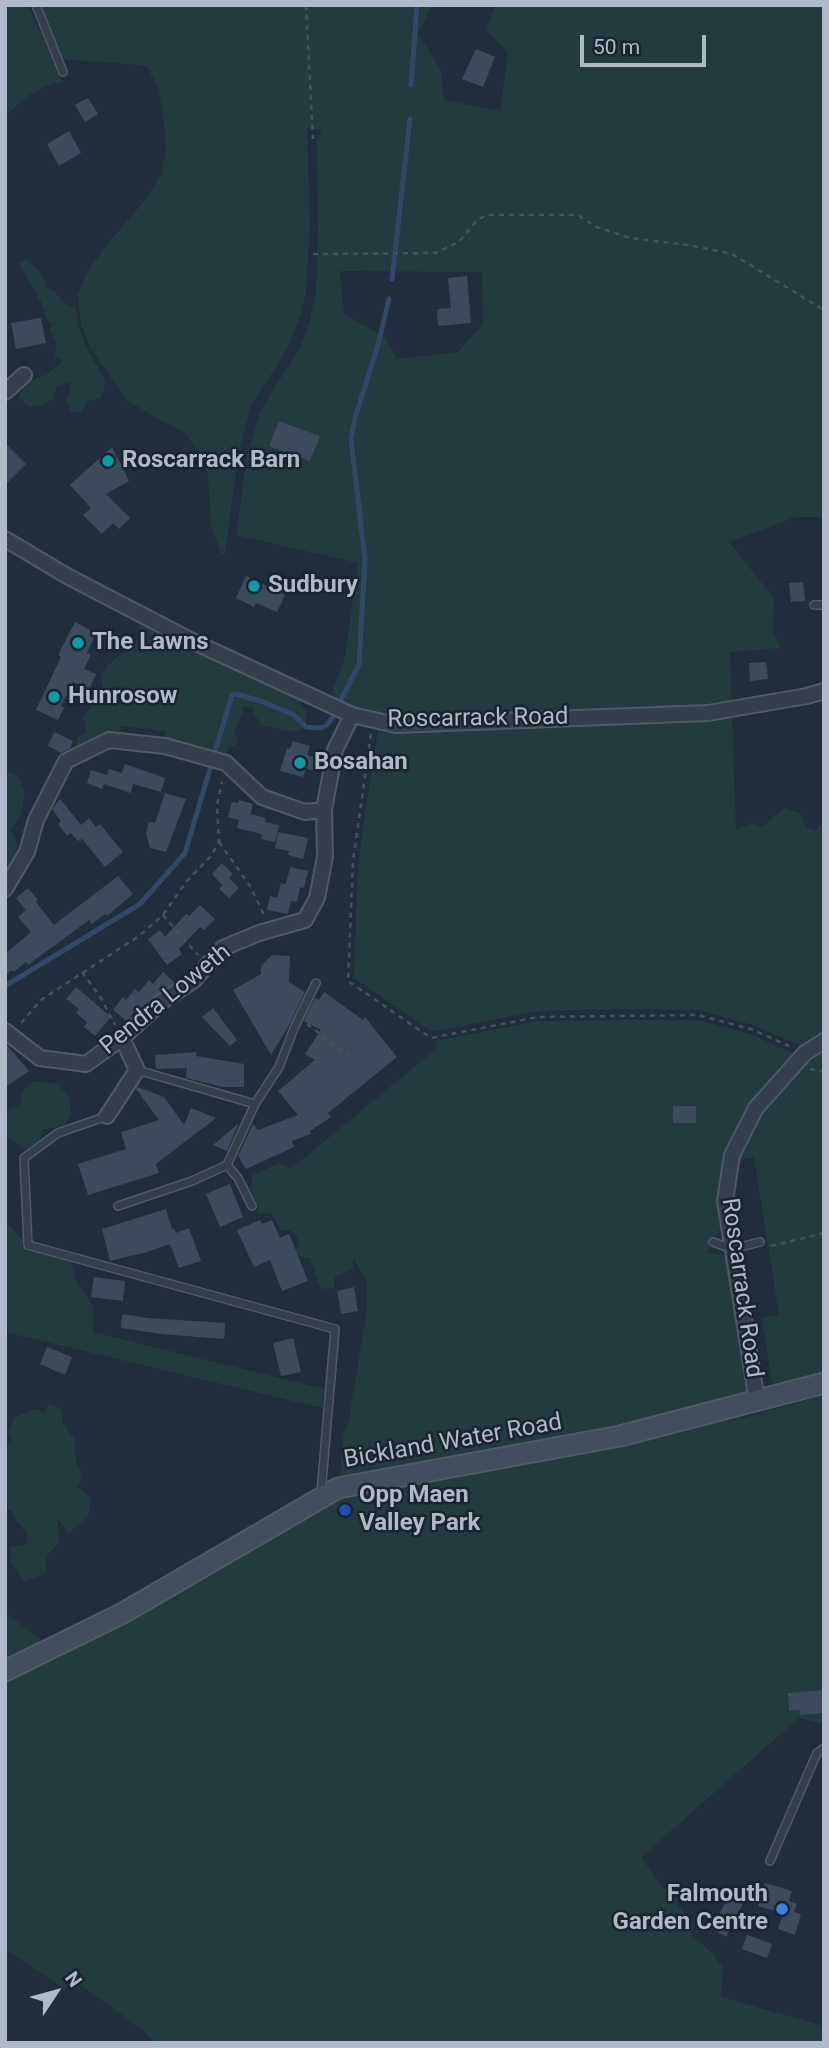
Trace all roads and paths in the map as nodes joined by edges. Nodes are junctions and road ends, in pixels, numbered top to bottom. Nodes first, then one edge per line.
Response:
1 (36, 5) edge
2 (306, 5) edge
3 (63, 72) dead end
4 (313, 139) dead end
5 (313, 254) dead end
6 (824, 310) edge
7 (24, 375) dead end
8 (5, 392) edge
9 (5, 539) edge
10 (824, 605) edge
11 (814, 606) dead end
12 (824, 691) edge
13 (352, 715) junction
14 (374, 720) junction
15 (224, 762) junction
16 (324, 810) junction
17 (219, 842) junction
18 (5, 888) edge
19 (163, 915) junction
20 (274, 929) junction
21 (207, 965) junction
22 (82, 972) junction
23 (317, 983) dead end
24 (299, 1018) junction
25 (7, 1034) edge
26 (122, 1038) junction
27 (824, 1041) edge
28 (805, 1053) junction
29 (351, 1057) dead end
30 (137, 1070) junction
31 (255, 1104) junction
32 (107, 1116) joint
33 (227, 1164) junction
34 (118, 1206) dead end
35 (252, 1206) dead end
36 (824, 1233) edge
37 (713, 1242) dead end
38 (761, 1245) joint
39 (732, 1249) junction
40 (824, 1383) edge
41 (757, 1401) junction
42 (320, 1498) junction
43 (5, 1671) edge
44 (824, 1748) edge
45 (771, 1861) dead end

1 - 3 lane
2 - 4 path
5 - 6 path
7 - 8 street
9 - 13 street, Roscarrack Road
10 - 11 lane
12 - 14 street, Roscarrack Road
13 - 14 street, Roscarrack Road
13 - 16 street, Pendra Loweth
14 - 28 path
15 - 16 street
15 - 17 path
15 - 18 street
16 - 20 street, Pendra Loweth
17 - 19 path
17 - 20 path
19 - 21 path
19 - 22 path
20 - 21 street, Pendra Loweth
21 - 26 street, Pendra Loweth
22 - 25 path
22 - 26 path
23 - 24 lane
24 - 29 path
24 - 31 lane
25 - 26 street, Pendra Loweth
26 - 30 street
27 - 28 street, Roscarrack Road
28 - 39 street, Roscarrack Road
30 - 31 lane
30 - 32 street
31 - 33 lane
32 - 42 lane
33 - 34 lane
33 - 35 lane
36 - 38 path
37 - 39 lane
38 - 39 lane
39 - 41 street, Roscarrack Road
40 - 41 street, Bickland Water Road
41 - 42 street, Bickland Water Road
42 - 43 street, Bickland Water Road
44 - 45 lane

